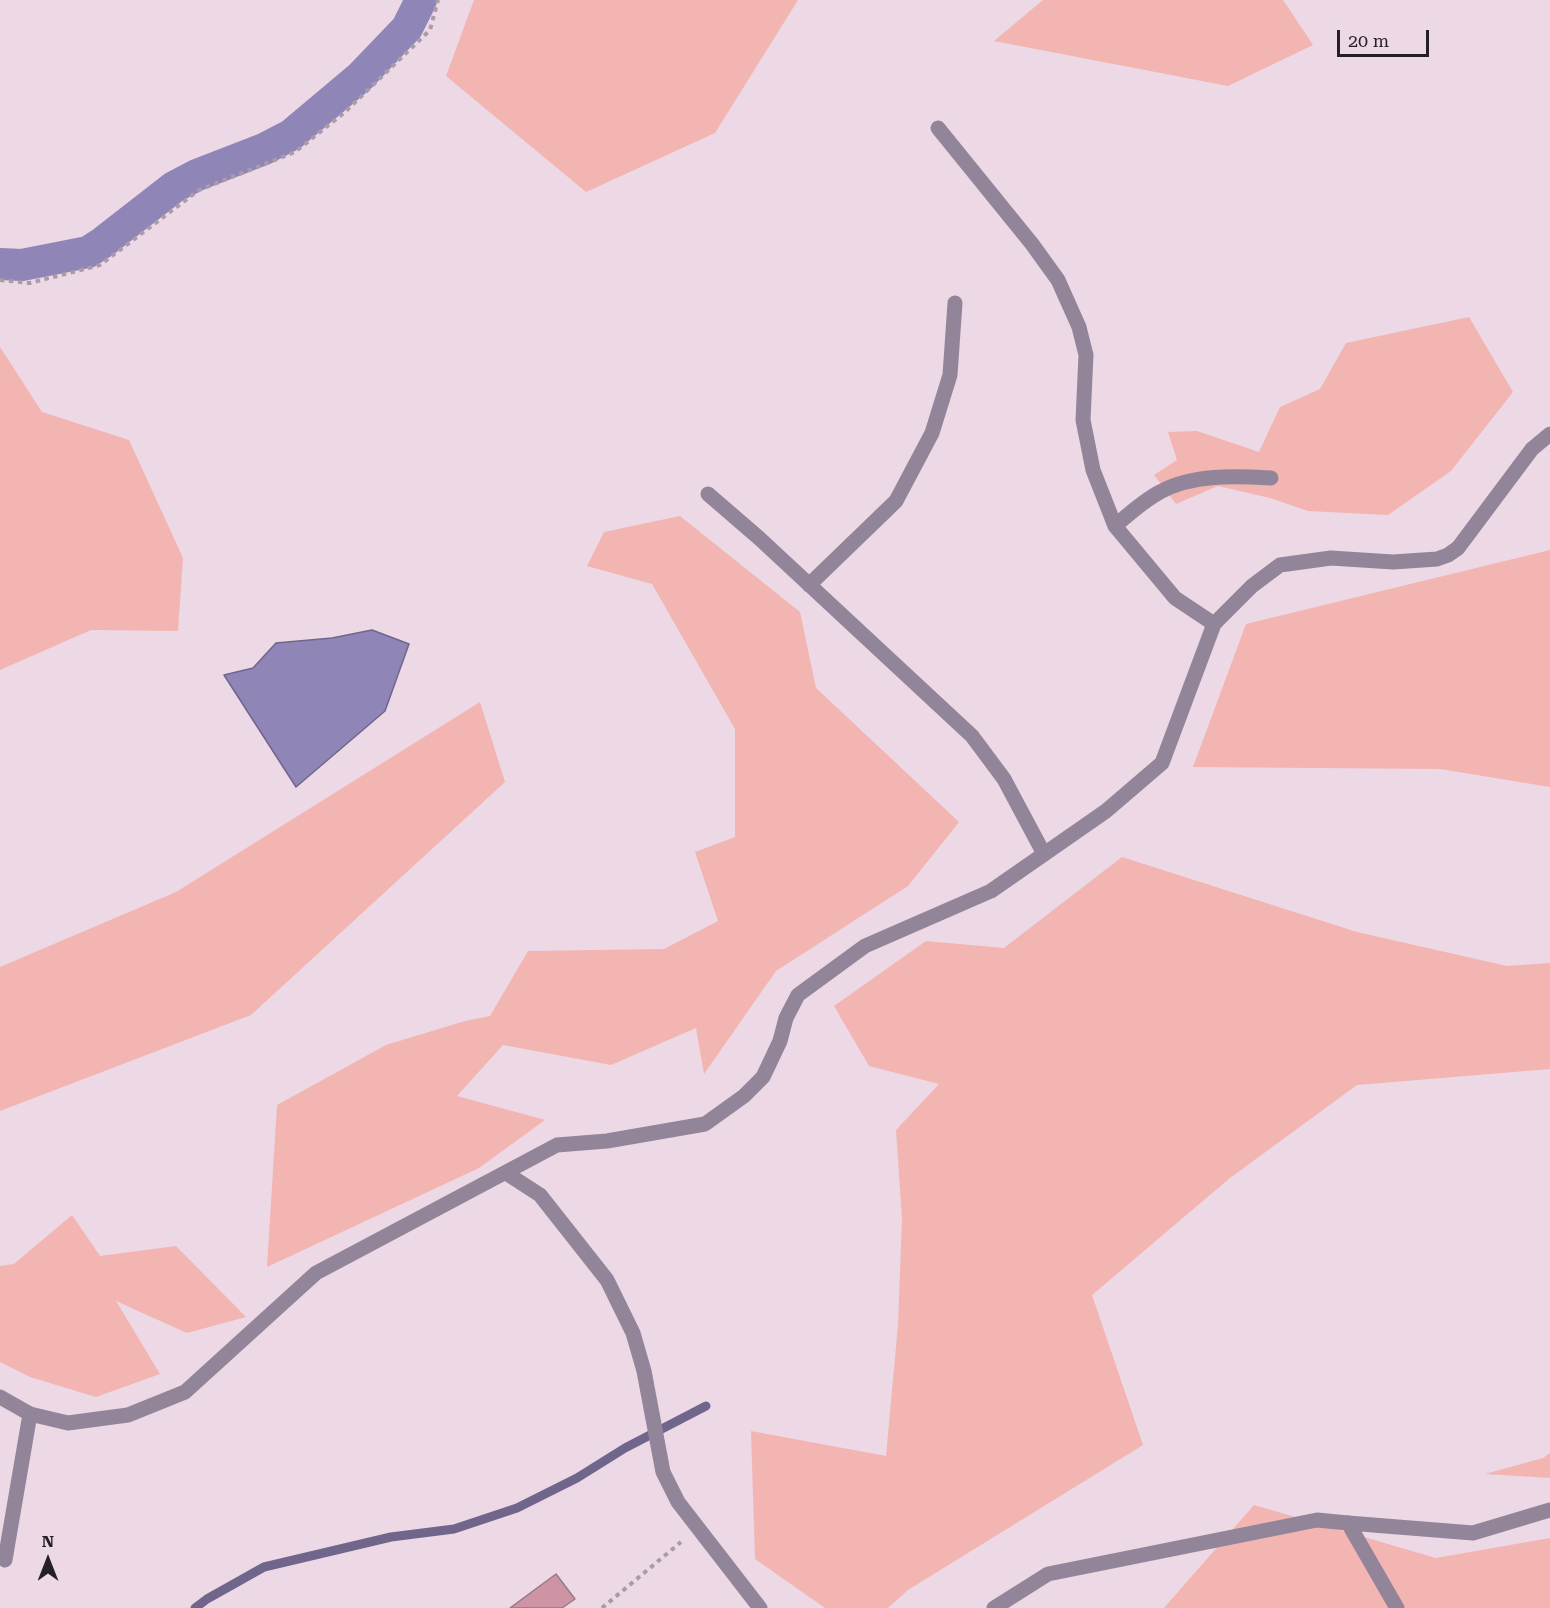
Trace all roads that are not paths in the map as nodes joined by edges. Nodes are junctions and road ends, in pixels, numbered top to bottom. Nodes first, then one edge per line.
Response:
1 (938, 128) dead end
2 (955, 303) dead end
3 (1550, 434) edge
4 (1271, 477) dead end
5 (708, 494) dead end
6 (1115, 526) junction
7 (809, 585) junction
8 (1214, 624) junction
9 (1044, 854) junction
10 (507, 1173) junction
11 (0, 1397) edge
12 (30, 1414) junction
13 (1550, 1510) edge
14 (1348, 1523) junction
15 (5, 1560) dead end
16 (760, 1608) edge
17 (994, 1608) edge
18 (1397, 1608) edge

1 - 6 street
2 - 7 street
3 - 8 street
4 - 6 street
5 - 7 street
6 - 8 street
7 - 9 street
8 - 9 street
9 - 10 street
10 - 12 street
10 - 16 street
11 - 12 street
12 - 15 street
13 - 14 street
14 - 17 street
14 - 18 street

